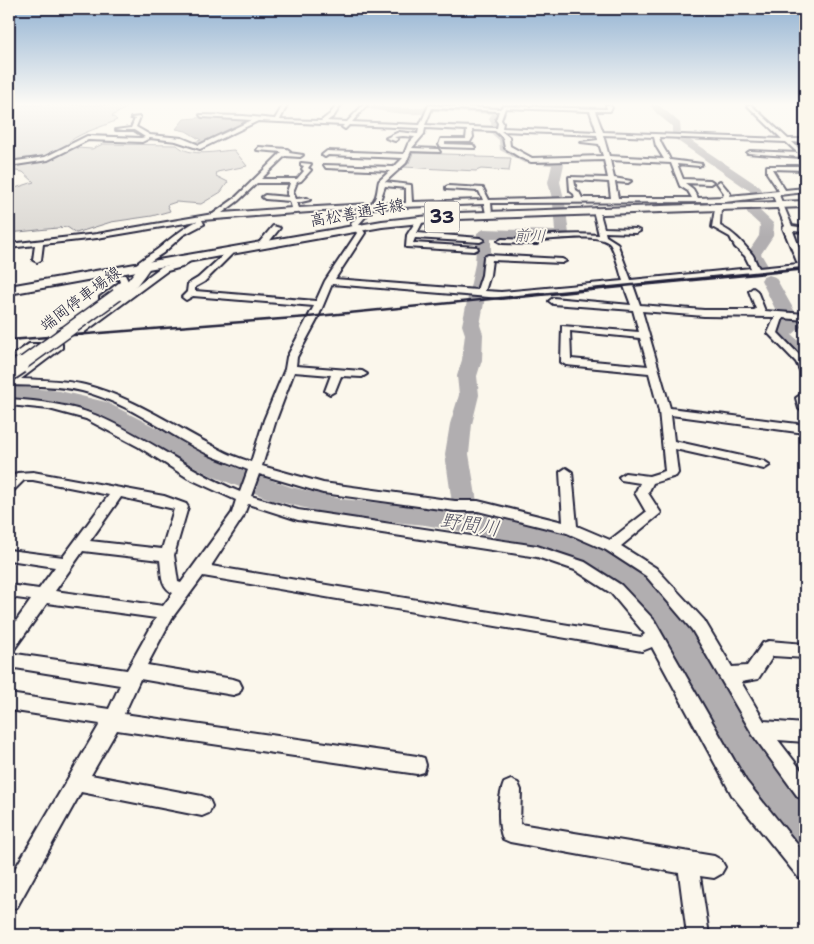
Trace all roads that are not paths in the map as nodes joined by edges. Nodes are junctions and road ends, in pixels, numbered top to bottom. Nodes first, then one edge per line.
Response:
1 (64, 149) edge
2 (259, 149) dead end
3 (409, 149) edge
4 (510, 149) edge
5 (603, 149) edge
6 (660, 149) edge
7 (438, 151) dead end
8 (407, 152) junction
9 (749, 152) dead end
10 (802, 154) edge
11 (300, 155) dead end
12 (325, 155) dead end
13 (281, 156) junction
14 (271, 158) dead end
15 (606, 158) junction
16 (670, 162) junction
17 (9, 164) edge
18 (308, 164) dead end
19 (699, 164) dead end
20 (326, 166) dead end
21 (805, 168) edge
22 (394, 169) junction
23 (677, 174) junction
24 (707, 175) dead end
25 (612, 180) junction
26 (680, 180) junction
27 (255, 181) junction
28 (294, 181) junction
29 (628, 181) dead end
30 (710, 182) dead end
31 (720, 183) dead end
32 (380, 184) junction
33 (448, 188) dead end
34 (805, 190) edge
35 (783, 192) junction
36 (774, 193) junction
37 (265, 197) dead end
38 (293, 200) junction
39 (307, 200) dead end
40 (579, 200) junction
41 (615, 200) junction
42 (696, 200) junction
43 (752, 200) junction
44 (486, 201) junction
45 (720, 203) junction
46 (409, 204) junction
47 (780, 204) junction
48 (805, 204) edge
49 (372, 205) junction
50 (296, 210) junction
51 (596, 210) junction
52 (489, 214) junction
53 (215, 216) junction
54 (206, 218) junction
55 (420, 219) junction
56 (276, 228) dead end
57 (359, 228) junction
58 (787, 228) junction
59 (805, 230) edge
60 (636, 231) dead end
61 (602, 233) junction
62 (411, 235) junction
63 (480, 240) dead end
64 (502, 241) dead end
65 (39, 244) junction
66 (9, 246) edge
67 (261, 246) junction
68 (474, 250) dead end
69 (230, 251) junction
70 (189, 259) junction
71 (37, 260) dead end
72 (562, 261) dead end
73 (141, 267) junction
74 (804, 268) edge
75 (756, 270) junction
76 (94, 276) junction
77 (329, 281) junction
78 (627, 283) junction
79 (9, 290) edge
80 (753, 291) dead end
81 (480, 294) junction
82 (553, 301) dead end
83 (318, 304) junction
84 (637, 308) junction
85 (756, 313) junction
86 (785, 316) junction
87 (805, 318) edge
88 (644, 335) junction
89 (9, 363) edge
90 (290, 369) junction
91 (654, 370) junction
92 (805, 370) edge
93 (337, 372) junction
94 (362, 374) dead end
95 (9, 379) edge
96 (330, 391) dead end
97 (805, 395) edge
98 (9, 402) edge
99 (805, 409) edge
100 (665, 410) junction
101 (805, 429) edge
102 (668, 444) junction
103 (764, 465) dead end
104 (254, 470) junction
105 (566, 472) dead end
106 (625, 477) dead end
107 (649, 480) junction
108 (9, 487) edge
109 (117, 492) junction
110 (245, 496) junction
111 (570, 529) junction
112 (80, 545) junction
113 (611, 546) junction
114 (9, 555) edge
115 (167, 555) junction
116 (66, 563) junction
117 (200, 570) junction
118 (9, 591) edge
119 (182, 591) junction
120 (43, 595) junction
121 (167, 613) junction
122 (655, 637) junction
123 (9, 643) edge
124 (805, 651) edge
125 (9, 660) edge
126 (133, 675) junction
127 (728, 675) junction
128 (233, 686) dead end
129 (9, 702) edge
130 (114, 718) junction
131 (759, 729) junction
132 (805, 733) edge
133 (417, 764) dead end
134 (77, 782) junction
135 (511, 790) dead end
136 (805, 790) edge
137 (202, 806) dead end
138 (688, 864) junction
139 (714, 867) dead end
140 (805, 870) edge
141 (9, 899) edge
142 (698, 935) edge

1 - 17 street
2 - 13 street
3 - 8 street
4 - 15 street
5 - 15 street
6 - 16 street
7 - 8 street
8 - 12 street
8 - 22 street
9 - 10 street
11 - 13 street
13 - 14 street
13 - 27 street
15 - 16 street
15 - 25 street
16 - 19 street
16 - 23 street
18 - 28 street
20 - 22 street
21 - 35 street
22 - 32 street
23 - 24 street
23 - 26 street
25 - 29 street
25 - 40 street
25 - 41 street
26 - 30 street
26 - 42 street
27 - 28 street
27 - 53 street
28 - 38 street
31 - 45 street
32 - 46 street
32 - 49 street
33 - 44 street
34 - 35 street
35 - 36 street
36 - 43 street
36 - 47 street
37 - 38 street
38 - 39 street
38 - 50 street
40 - 41 street
40 - 44 street
41 - 42 street
42 - 45 street
43 - 45 main road, 高松善通寺線 / 33
43 - 47 main road, 高松善通寺線 / 33
44 - 46 street
44 - 52 street
45 - 51 main road, 高松善通寺線 / 33
45 - 75 street
46 - 49 street
47 - 48 main road, 高松善通寺線 / 33
47 - 58 street
49 - 50 street
49 - 57 street
50 - 53 street
51 - 52 main road, 高松善通寺線 / 33
51 - 61 street
52 - 55 main road, 高松善通寺線 / 33
53 - 54 street
54 - 65 street
54 - 73 street
55 - 57 main road, 高松善通寺線 / 33
55 - 62 street
56 - 67 street
57 - 67 main road, 高松善通寺線 / 33
57 - 77 street
58 - 59 street
58 - 74 street
60 - 61 street
61 - 64 street
61 - 78 street
62 - 63 street
62 - 68 street
65 - 66 street
65 - 71 street
67 - 69 main road, 高松善通寺線 / 33
69 - 70 main road, 高松善通寺線 / 33
69 - 83 street
70 - 73 main road, 高松善通寺線 / 33
70 - 76 street
72 - 81 street
73 - 76 main road, 高松善通寺線 / 33
73 - 95 main road, 端岡停車場線, bridge
74 - 75 street
75 - 78 street
76 - 79 main road, 高松善通寺線 / 33
77 - 81 street
77 - 83 street
78 - 81 street
78 - 84 street
80 - 85 street
82 - 84 street
83 - 90 street
84 - 85 street
84 - 88 street
85 - 86 street
86 - 87 street
86 - 92 street
88 - 91 street
88 - 91 street
89 - 95 street
90 - 93 street
90 - 104 street
91 - 100 street
93 - 94 street
93 - 96 street
95 - 104 street
97 - 99 street
98 - 110 street
100 - 101 street
100 - 102 street
102 - 103 street
102 - 107 street
104 - 110 street
104 - 111 street
105 - 111 street
106 - 107 street
107 - 113 street
108 - 109 street
109 - 112 street
109 - 115 street
110 - 117 street
110 - 122 street
111 - 113 street
112 - 115 street
112 - 116 street
113 - 127 street
114 - 116 street
115 - 119 street
116 - 120 street
117 - 119 street
117 - 122 street
118 - 120 street
119 - 121 street
120 - 121 street
120 - 123 street
121 - 126 street
122 - 140 street
124 - 127 street
125 - 126 street
126 - 128 street
126 - 130 street
127 - 131 street
129 - 130 street
130 - 133 street
130 - 134 street
131 - 132 street
131 - 136 street
134 - 137 street
134 - 141 street
135 - 138 street
138 - 139 street
138 - 142 street

